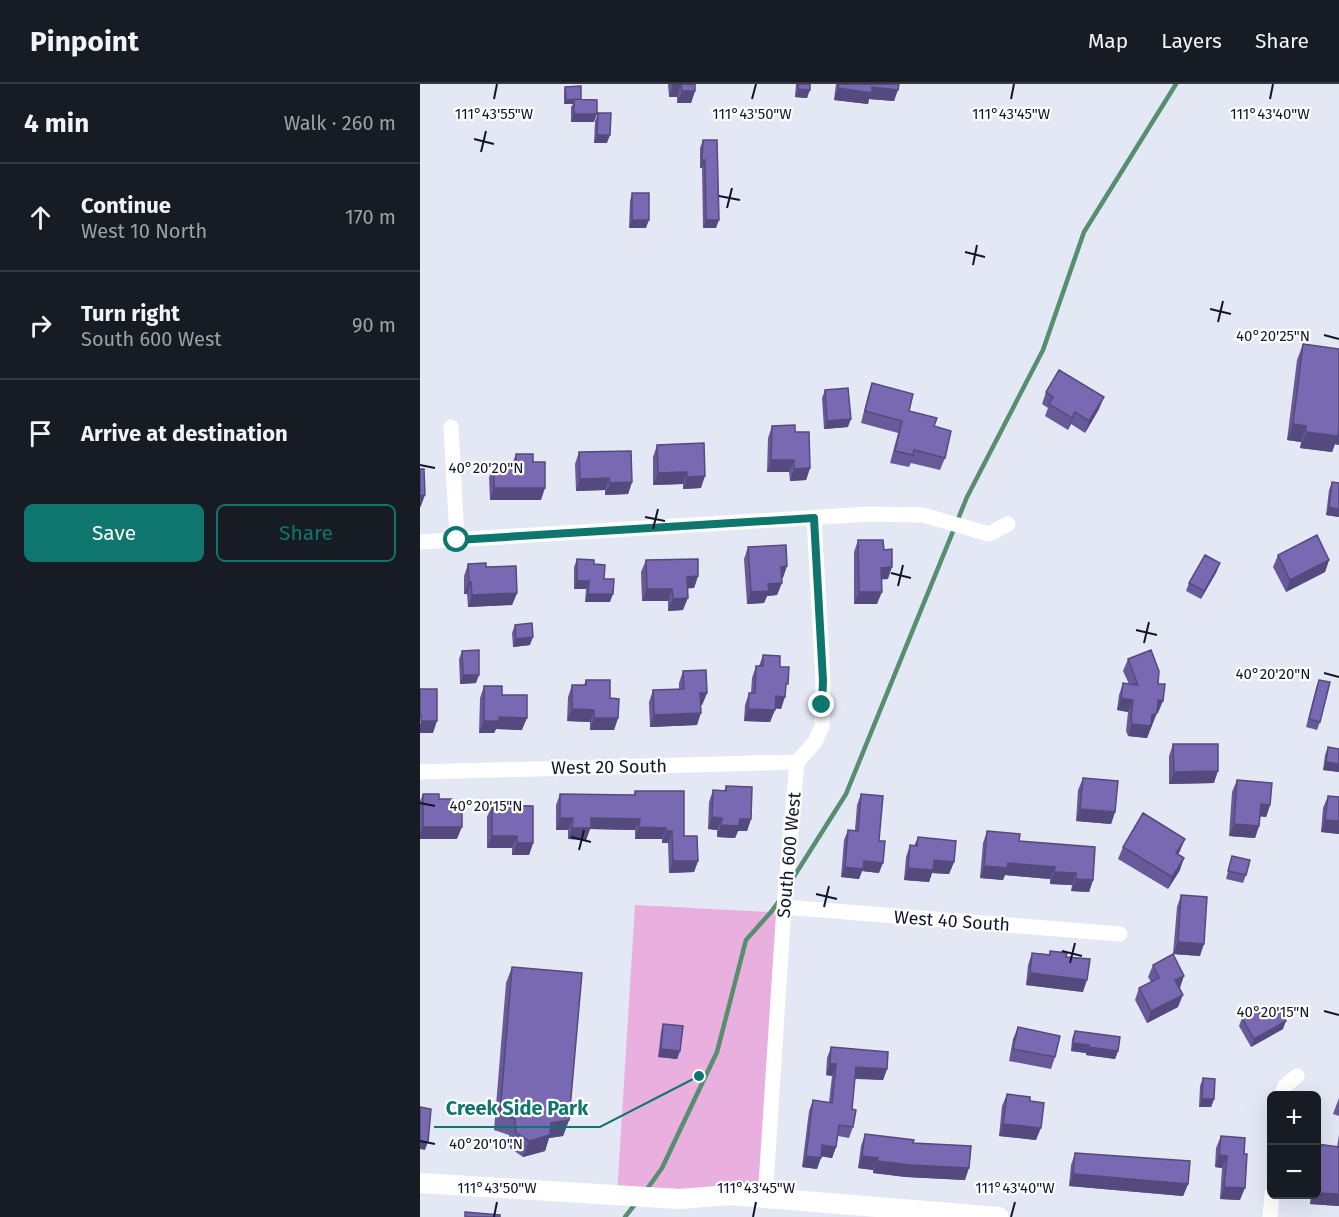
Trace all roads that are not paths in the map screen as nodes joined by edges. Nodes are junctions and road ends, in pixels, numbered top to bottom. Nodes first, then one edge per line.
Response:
1 (451, 427) dead end
2 (814, 518) junction
3 (1008, 524) dead end
4 (457, 540) junction
5 (420, 542) edge
6 (797, 762) junction
7 (420, 772) edge
8 (784, 908) junction
9 (1120, 934) dead end
10 (1297, 1076) dead end
11 (1283, 1091) edge
12 (420, 1183) edge
13 (1272, 1199) edge
14 (765, 1200) junction
15 (999, 1217) edge
16 (1270, 1217) edge

1 - 4 street
2 - 3 street
2 - 4 street
2 - 6 street
4 - 5 street
6 - 7 street, West 20 South
6 - 8 street, South 600 West
8 - 9 street, West 40 South
8 - 14 street, South 600 West
10 - 11 street
12 - 14 street
13 - 16 street
14 - 15 street

